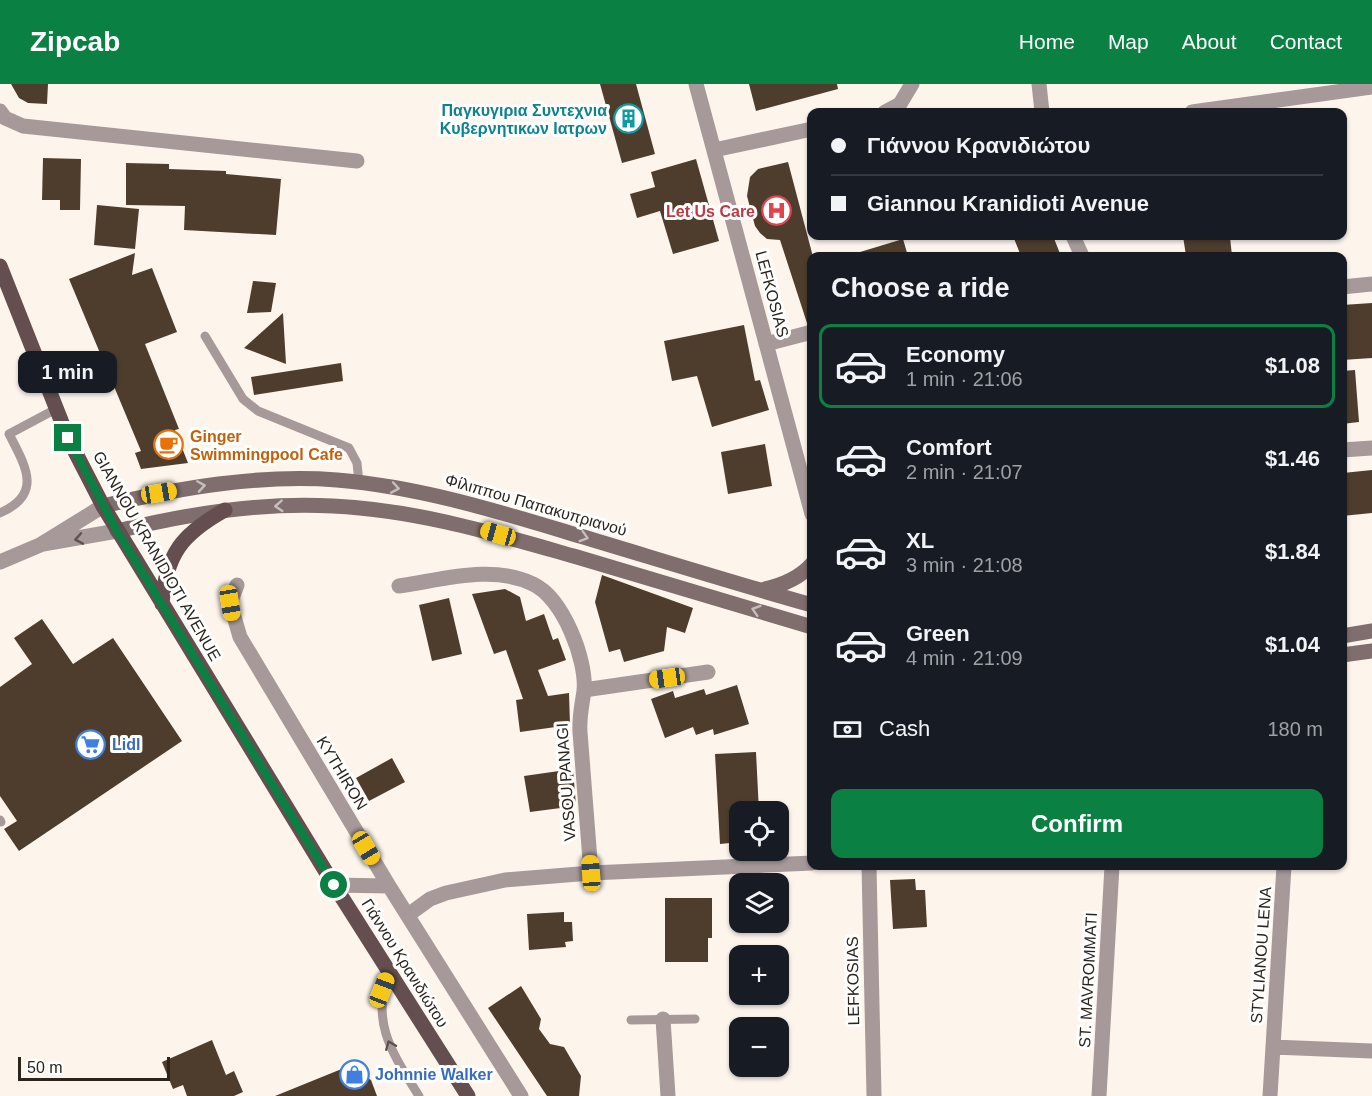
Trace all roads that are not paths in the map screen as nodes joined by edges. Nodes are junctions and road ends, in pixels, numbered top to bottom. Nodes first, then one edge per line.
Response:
1 (696, 84) edge
2 (912, 84) edge
3 (1039, 84) edge
4 (1372, 87) edge
5 (892, 108) edge
6 (1042, 108) edge
7 (1221, 108) edge
8 (0, 111) edge
9 (807, 130) edge
10 (714, 150) junction
11 (357, 161) dead end
12 (0, 266) edge
13 (1372, 284) edge
14 (1347, 286) edge
15 (807, 333) edge
16 (205, 336) dead end
17 (766, 344) junction
18 (56, 409) junction
19 (1372, 448) edge
20 (1347, 450) edge
21 (359, 483) junction
22 (807, 496) edge
23 (103, 506) junction
24 (225, 510) junction
25 (0, 513) edge
26 (117, 531) junction
27 (40, 545) junction
28 (0, 562) edge
29 (807, 569) edge
30 (237, 585) dead end
31 (399, 586) dead end
32 (761, 590) junction
33 (807, 603) edge
34 (162, 604) junction
35 (807, 626) edge
36 (1372, 631) edge
37 (1347, 635) edge
38 (1372, 651) edge
39 (1347, 654) edge
40 (708, 672) dead end
41 (584, 690) junction
42 (294, 818) joint
43 (807, 863) edge
44 (869, 870) edge
45 (1112, 870) edge
46 (1284, 870) edge
47 (591, 873) junction
48 (334, 885) junction
49 (389, 886) junction
50 (408, 915) junction
51 (389, 972) junction
52 (663, 1019) junction
53 (695, 1019) dead end
54 (631, 1020) dead end
55 (1273, 1047) junction
56 (1372, 1051) edge
57 (419, 1096) edge
58 (468, 1096) edge
59 (521, 1096) edge
60 (668, 1096) edge
61 (874, 1096) edge
62 (1099, 1096) edge
63 (1270, 1096) edge

1 - 10 street, LEFKOSIAS
2 - 5 street
3 - 6 street
4 - 7 street
8 - 11 street
9 - 10 street
10 - 17 street, LEFKOSIAS
12 - 18 main road, GIANNOU KRANIDIOTI AVENUE
13 - 14 street
15 - 17 street
16 - 21 lane
17 - 22 street, LEFKOSIAS
18 - 23 main road, GIANNOU KRANIDIOTI AVENUE
18 - 25 lane
19 - 20 street
23 -> 21 main road, Φίλιππου Παπακυπριανού
21 -> 32 main road, Φίλιππου Παπακυπριανού
23 - 26 main road, GIANNOU KRANIDIOTI AVENUE
23 - 27 street
24 - 26 main road
24 - 34 main road
35 -> 24 main road
26 -> 27 street
26 - 34 main road, GIANNOU KRANIDIOTI AVENUE
27 - 28 street
29 - 32 main road
30 - 49 street, KYTHIRON
31 - 41 street, VASOU PANAGI
32 - 33 main road, Φίλιππου Παπακυπριανού
34 - 42 main road, GIANNOU KRANIDIOTI AVENUE
36 - 37 main road
38 - 39 main road
40 - 41 street
41 - 47 street, VASOU PANAGI
42 - 48 main road, Γιάννου Κρανιδιώτου
43 - 47 street
44 - 61 street, LEFKOSIAS
45 - 62 street, ST. MAVROMMATI
46 - 55 street, STYLIANOU LENA
47 - 50 street
48 - 49 street
48 - 51 main road, Γιάννου Κρανιδιώτου
49 - 50 street, KYTHIRON
50 - 59 street, KYTHIRON
57 -> 51 lane
51 - 58 main road, Γιάννου Κρανιδιώτου
52 - 53 lane
52 - 54 lane
52 - 60 street
55 - 56 street, STYLIANOU LENA
55 - 63 street, STYLIANOU LENA

